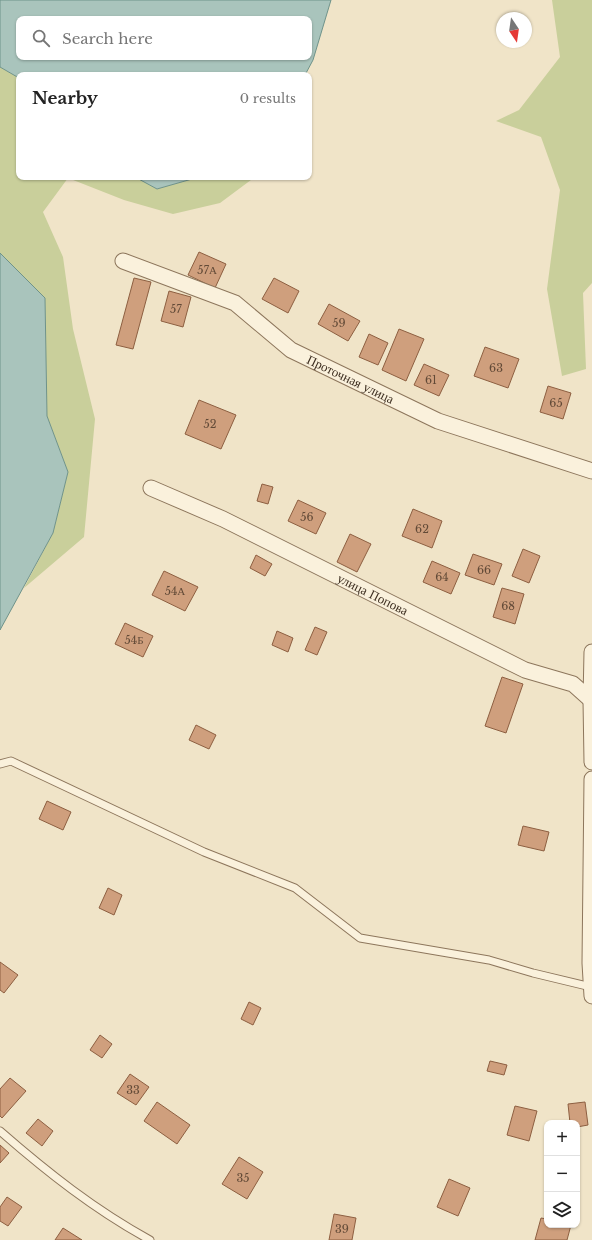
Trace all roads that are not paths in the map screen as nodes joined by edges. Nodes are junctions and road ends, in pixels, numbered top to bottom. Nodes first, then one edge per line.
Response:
1 (123, 261) dead end
2 (592, 471) edge
3 (151, 488) dead end
4 (592, 652) edge
5 (592, 700) edge
6 (592, 762) edge
7 (0, 764) edge
8 (592, 779) edge
9 (592, 986) edge
10 (592, 996) edge
11 (0, 1131) edge
12 (150, 1240) edge

1 - 2 street, Проточная улица
3 - 5 street, улица Попова
4 - 5 street
5 - 6 street
7 - 9 lane
8 - 9 street
9 - 10 street
11 - 12 lane

